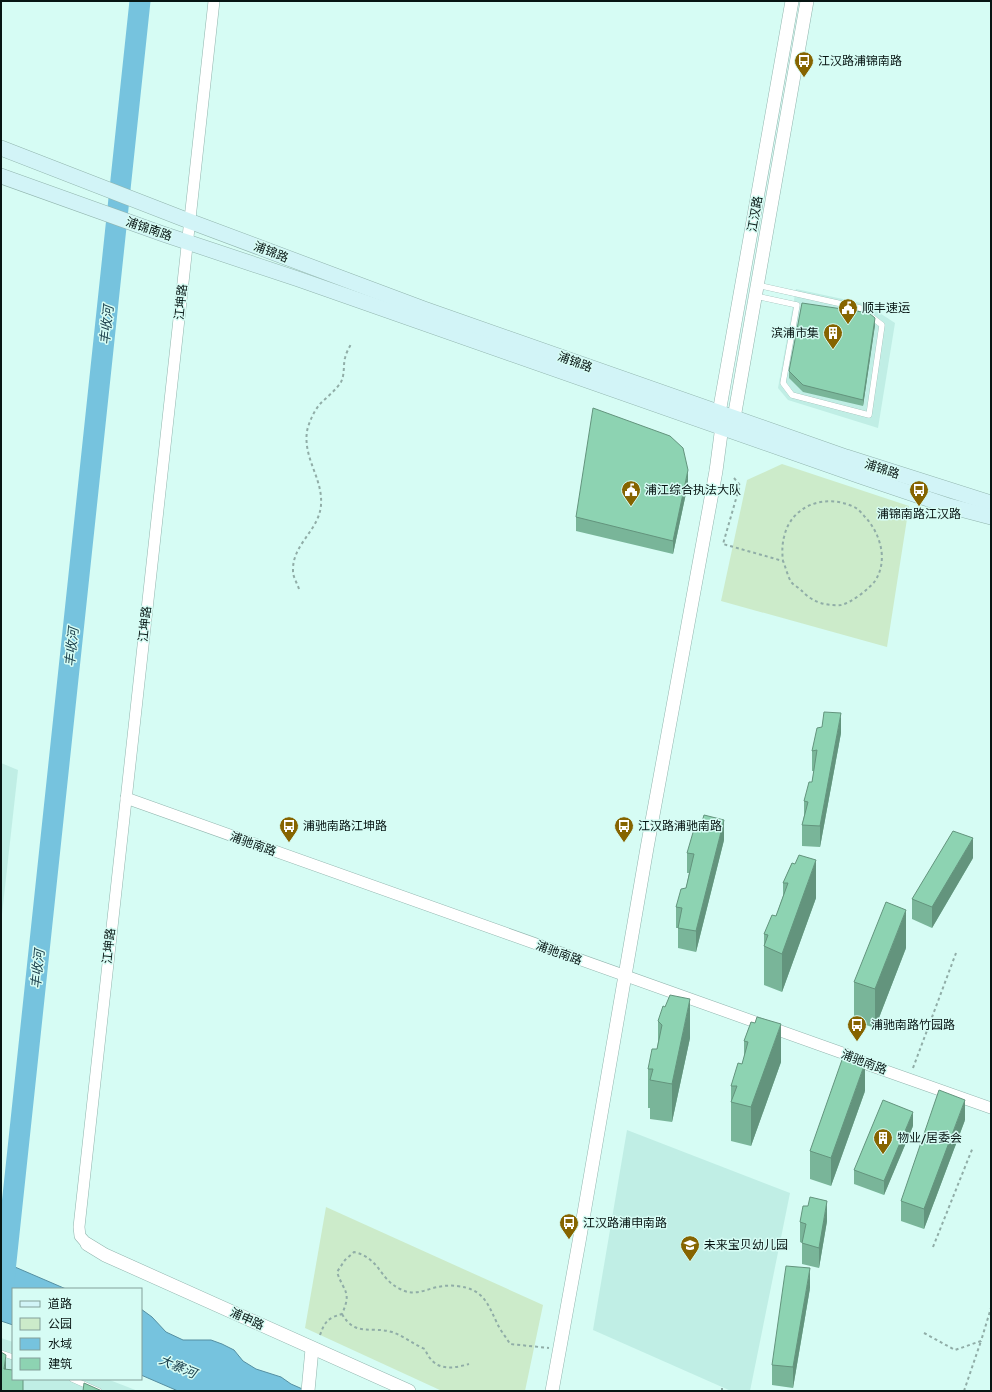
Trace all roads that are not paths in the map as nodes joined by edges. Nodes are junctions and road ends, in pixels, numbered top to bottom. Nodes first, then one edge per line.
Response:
1 (214, 1) edge
2 (792, 1) edge
3 (807, 1) edge
4 (1, 148) edge
5 (1, 176) edge
6 (164, 211) joint
7 (189, 221) junction
8 (187, 241) junction
9 (298, 279) joint
10 (756, 291) junction
11 (725, 419) junction
12 (991, 504) edge
13 (991, 517) edge
14 (126, 798) junction
15 (625, 976) junction
16 (991, 1108) edge
17 (87, 1244) joint
18 (312, 1349) junction
19 (1, 1353) edge
20 (12, 1357) edge
21 (74, 1380) edge
22 (100, 1391) edge
23 (308, 1391) edge
24 (409, 1391) edge
25 (552, 1391) edge

1 - 7 street, 江坤路
2 - 11 street, 江汉路
3 - 10 street
4 - 6 main road, 浦锦南路
5 - 8 main road, 浦锦南路
6 - 7 main road, 浦锦路
7 - 8 street, 江坤路
7 - 11 main road, 浦锦路
8 - 9 main road, 浦锦南路
8 - 14 street, 江坤路
9 - 11 main road, 浦锦路
10 - 10 lane
10 - 11 street
11 - 12 main road, 浦锦路
11 - 13 main road, 浦锦路
11 - 15 street
14 - 15 street, 浦驰南路
14 - 17 street, 江坤路
15 - 16 street, 浦驰南路
15 - 25 street
17 - 18 street, 浦申路
18 - 23 street
18 - 24 street, 浦申路
19 - 20 lane
21 - 22 lane

